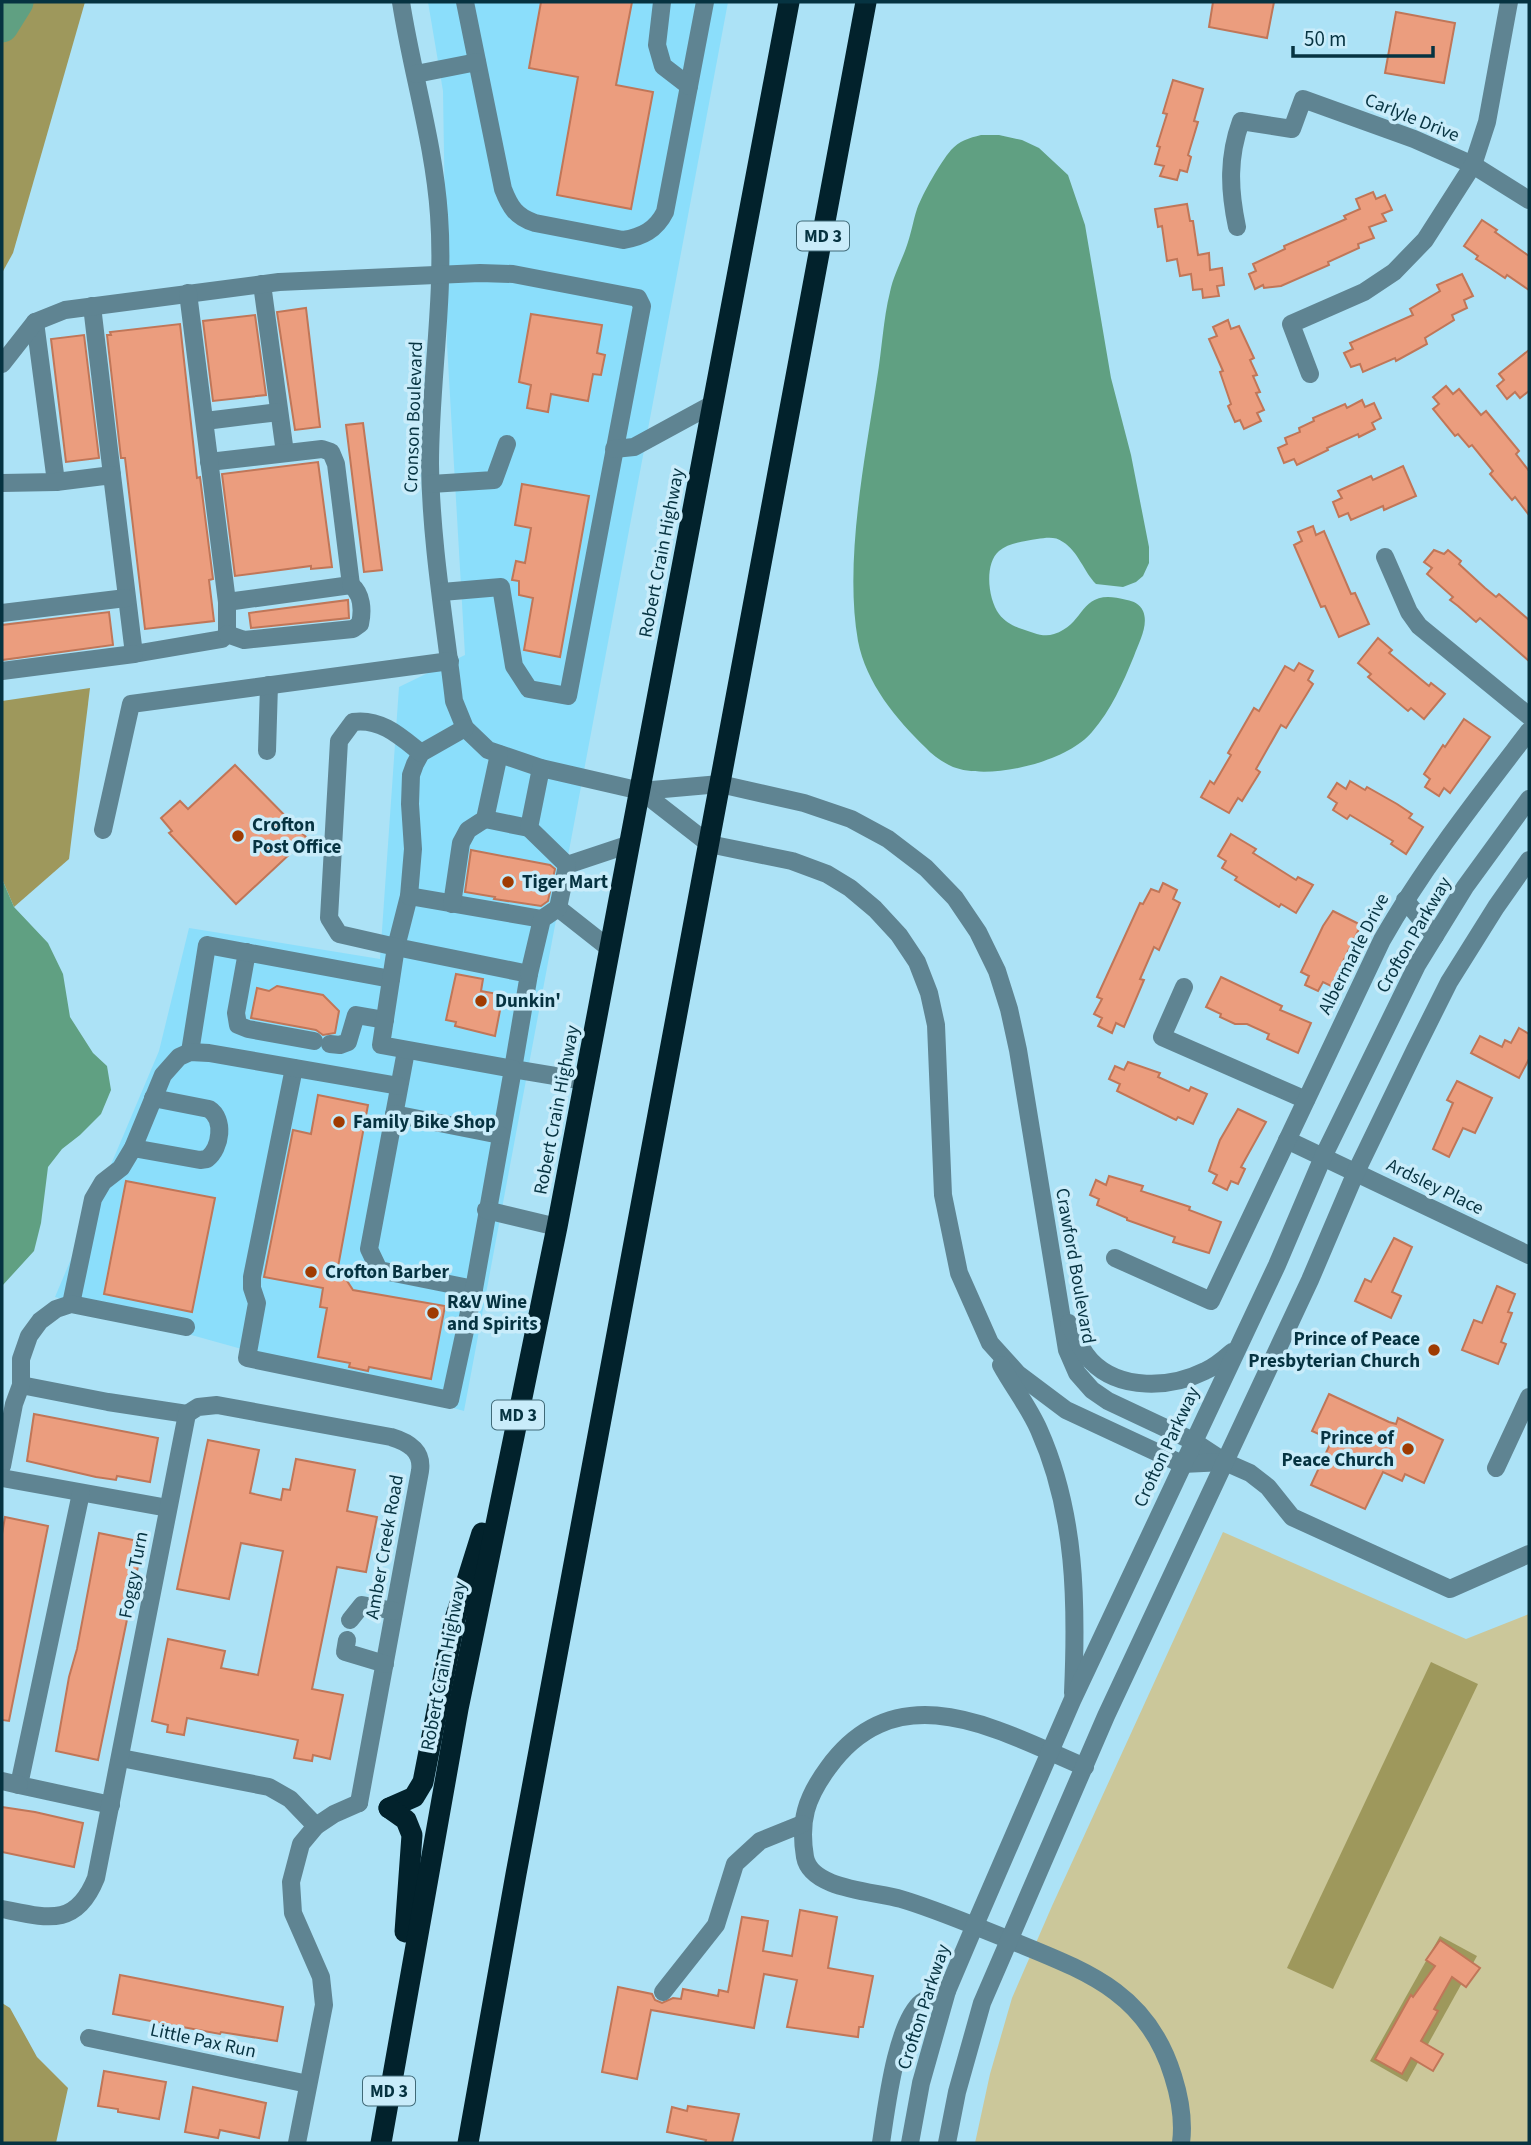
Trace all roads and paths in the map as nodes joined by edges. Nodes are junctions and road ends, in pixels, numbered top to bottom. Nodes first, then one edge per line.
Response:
1 (401, 2) edge
2 (465, 2) edge
3 (662, 2) edge
4 (705, 2) edge
5 (789, 2) edge
6 (866, 2) edge
7 (1509, 2) edge
8 (477, 62) junction
9 (416, 74) junction
10 (689, 86) junction
11 (1473, 165) junction
12 (1529, 200) edge
13 (1237, 227) dead end
14 (442, 275) junction
15 (262, 284) junction
16 (188, 293) junction
17 (92, 306) junction
18 (35, 322) junction
19 (2, 365) edge
20 (1310, 374) dead end
21 (713, 404) junction
22 (279, 412) junction
23 (205, 421) junction
24 (507, 444) dead end
25 (614, 449) junction
26 (285, 453) junction
27 (209, 462) junction
28 (112, 475) junction
29 (56, 482) junction
30 (2, 483) edge
31 (431, 484) junction
32 (1385, 557) dead end
33 (351, 585) junction
34 (442, 592) junction
35 (126, 598) junction
36 (227, 602) junction
37 (2, 613) edge
38 (228, 634) junction
39 (134, 654) junction
40 (450, 661) junction
41 (2, 671) edge
42 (269, 685) junction
43 (1529, 716) edge
44 (465, 728) junction
45 (1529, 732) edge
46 (267, 751) dead end
47 (421, 753) junction
48 (499, 754) junction
49 (541, 768) junction
50 (720, 784) junction
51 (641, 791) junction
52 (1529, 799) edge
53 (485, 819) junction
54 (529, 828) junction
55 (103, 831) dead end
56 (631, 844) junction
57 (709, 844) junction
58 (1529, 860) edge
59 (567, 865) junction
60 (409, 896) junction
61 (1405, 900) junction
62 (452, 904) junction
63 (558, 908) junction
64 (542, 919) junction
65 (1435, 936) junction
66 (396, 947) junction
67 (610, 949) junction
68 (247, 953) junction
69 (530, 974) junction
70 (391, 979) junction
71 (1184, 987) dead end
72 (385, 1020) junction
73 (406, 1051) junction
74 (190, 1052) junction
75 (294, 1068) junction
76 (513, 1069) junction
77 (585, 1081) junction
78 (399, 1086) junction
79 (153, 1098) junction
80 (1306, 1100) junction
81 (394, 1114) junction
82 (500, 1135) junction
83 (1287, 1140) junction
84 (134, 1148) junction
85 (1323, 1157) junction
86 (1356, 1172) junction
87 (486, 1210) junction
88 (557, 1227) junction
89 (1529, 1255) edge
90 (1115, 1258) dead end
91 (474, 1289) junction
92 (1059, 1299) junction
93 (63, 1307) junction
94 (186, 1327) dead end
95 (990, 1343) junction
96 (1235, 1350) junction
97 (21, 1385) junction
98 (1529, 1397) edge
99 (187, 1414) junction
100 (515, 1432) junction
101 (1193, 1441) junction
102 (1225, 1462) junction
103 (1182, 1464) junction
104 (2, 1466) edge
105 (1496, 1468) dead end
106 (2, 1478) edge
107 (80, 1493) junction
108 (168, 1508) junction
109 (1529, 1554) edge
110 (394, 1611) junction
111 (350, 1620) dead end
112 (347, 1640) dead end
113 (384, 1664) junction
114 (1072, 1701) junction
115 (1051, 1752) junction
116 (121, 1758) junction
117 (1084, 1767) junction
118 (11, 1783) edge
119 (359, 1803) junction
120 (111, 1805) junction
121 (389, 1808) junction
122 (802, 1824) junction
123 (316, 1826) junction
124 (2, 1909) edge
125 (975, 1925) junction
126 (1008, 1940) junction
127 (947, 1991) junction
128 (663, 1992) dead end
129 (89, 2038) dead end
130 (398, 2040) junction
131 (308, 2084) junction
132 (297, 2143) edge
133 (381, 2143) edge
134 (468, 2143) edge
135 (881, 2143) edge
136 (910, 2143) edge
137 (947, 2143) edge
138 (1181, 2143) edge

1 - 9 street, Cronson Boulevard
2 - 8 street
3 - 10 street
4 - 10 street
5 - 21 highway, Robert Crain Highway / MD 3
6 - 50 highway, MD 3
7 - 11 street
8 - 9 street
8 - 10 street
9 - 14 street, Cronson Boulevard
11 - 12 street, Carlyle Drive
11 - 13 street, Carlyle Drive
11 - 20 street
14 - 15 street
14 - 25 street
14 - 31 street, Cronson Boulevard
15 - 16 street
15 - 22 street
16 - 17 street
16 - 23 street
17 - 18 street
17 - 28 street
18 - 19 street
18 - 29 street
21 - 25 street
21 - 51 highway, Robert Crain Highway / MD 3
22 - 23 street
22 - 26 street
23 - 27 street
24 - 31 street
25 - 34 street
26 - 27 street
26 - 33 street
27 - 36 street
28 - 29 street
28 - 35 street
29 - 30 street
31 - 34 street, Cronson Boulevard
32 - 43 street
33 - 36 street
33 - 38 street
34 - 40 street, Cronson Boulevard
35 - 37 street
35 - 39 street
36 - 38 street
38 - 39 street
39 - 41 street
40 - 42 street
40 - 44 street, Cronson Boulevard
42 - 46 street
42 - 55 street
44 - 47 street
44 - 48 street, Cronson Boulevard
45 - 61 street, Albermarle Drive
47 - 60 street
47 - 66 street
48 - 49 street, Cronson Boulevard
48 - 53 street
49 - 51 street, Cronson Boulevard
49 - 54 street
50 - 51 street, Crawford Boulevard
50 - 57 highway, MD 3
50 - 92 street, Crawford Boulevard
51 - 56 highway, Robert Crain Highway / MD 3
51 - 57 street
52 - 65 street, Crofton Parkway
53 - 54 street
53 - 62 street
54 - 59 street
56 - 59 street
56 - 67 highway, Robert Crain Highway / MD 3
57 - 95 street
57 - 134 highway, MD 3
58 - 86 street
59 - 63 street
60 - 62 street
60 - 66 street
61 - 65 street
61 - 80 street, Albermarle Drive
62 - 64 street
63 - 64 street
63 - 67 street
64 - 69 street
65 - 85 street, Crofton Parkway
66 - 69 street
66 - 70 street
67 - 77 highway, Robert Crain Highway / MD 3
68 - 70 street
68 - 72 street
68 - 74 street
69 - 76 street
70 - 72 street
71 - 80 street
72 - 73 street
73 - 76 street
73 - 78 street
74 - 75 street
74 - 79 street
75 - 78 street
75 - 91 street
76 - 77 street
76 - 82 street
77 - 88 highway, Robert Crain Highway / MD 3
78 - 81 street
79 - 84 street
79 - 84 street
80 - 83 street, Albermarle Drive
81 - 82 street
81 - 91 street
82 - 87 street
83 - 85 street
83 - 90 street, Albermarle Drive
84 - 93 street
85 - 86 street, Ardsley Place
85 - 96 street, Crofton Parkway
86 - 89 street, Ardsley Place
86 - 102 street
87 - 88 street
87 - 91 street
88 - 100 highway, Robert Crain Highway / MD 3
92 - 96 street
92 - 101 street, Crawford Boulevard
93 - 94 street
93 - 97 street
95 - 103 street
95 - 114 street
96 - 101 street, Crofton Parkway
97 - 99 street
97 - 104 street
98 - 105 street
99 - 108 street, Foggy Turn
99 - 110 street, Amber Creek Road
100 - 121 highway
100 - 130 highway, Robert Crain Highway / MD 3
101 - 102 street, Crawford Boulevard
101 - 103 street, Crofton Parkway
102 - 103 street
102 - 109 street, Crawford Boulevard
102 - 117 street
103 - 114 street, Crofton Parkway
106 - 107 street
107 - 108 street
107 - 118 street
108 - 116 street, Foggy Turn
110 - 111 street
110 - 113 street, Amber Creek Road
112 - 113 street
113 - 119 street, Amber Creek Road
114 - 115 street, Crofton Parkway
115 - 117 street
115 - 122 street
115 - 125 street, Crofton Parkway
116 - 120 street, Foggy Turn
116 - 123 street
117 - 126 street
118 - 120 street
119 - 121 street
119 - 123 street
120 - 124 street, Foggy Turn
121 - 130 highway
122 - 125 street
122 - 128 street
123 - 131 street
125 - 126 street
125 - 127 street, Crofton Parkway
126 - 137 street
126 - 138 street
127 - 135 street
127 - 136 street, Crofton Parkway
129 - 131 street, Little Pax Run
130 - 133 highway, Robert Crain Highway / MD 3
131 - 132 street

